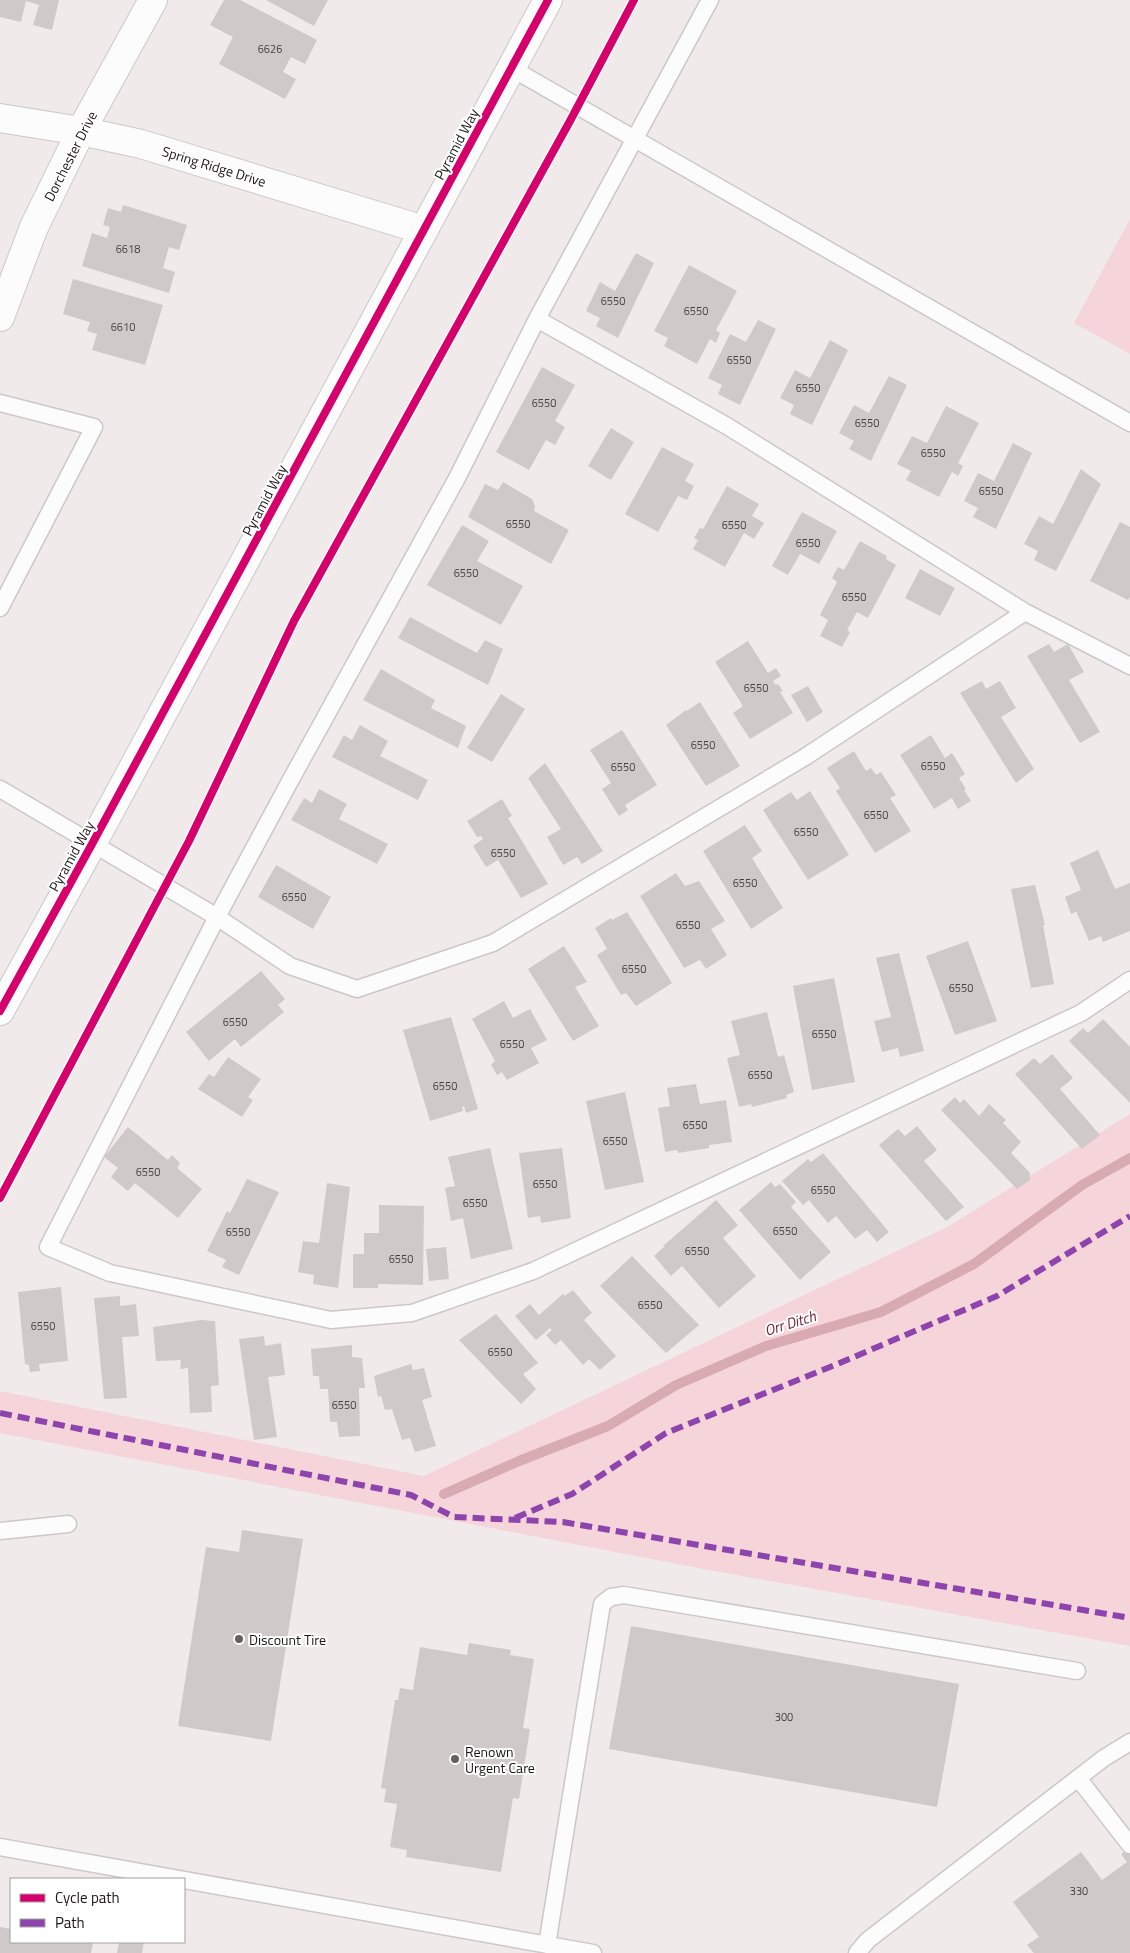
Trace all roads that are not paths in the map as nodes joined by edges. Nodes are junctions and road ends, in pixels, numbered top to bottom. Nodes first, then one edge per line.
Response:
1 (153, 0) edge
2 (548, 0) edge
3 (710, 0) edge
4 (511, 68) junction
5 (0, 118) edge
6 (81, 131) junction
7 (636, 139) junction
8 (424, 230) junction
9 (0, 317) edge
10 (537, 319) junction
11 (0, 403) edge
12 (1130, 423) edge
13 (0, 608) edge
14 (1025, 612) junction
15 (1130, 666) edge
16 (0, 789) edge
17 (92, 844) junction
18 (217, 917) junction
19 (1130, 980) edge
20 (0, 1011) edge
21 (68, 1524) dead end
22 (0, 1531) edge
23 (1076, 1671) dead end
24 (1130, 1742) edge
25 (1078, 1778) junction
26 (1130, 1845) edge
27 (0, 1847) edge
28 (173, 1878) edge
29 (185, 1880) edge
30 (546, 1945) junction
31 (593, 1953) edge
32 (857, 1953) edge

1 - 6 main road, Dorchester Drive
2 - 4 main road, Pyramid Way
3 - 7 lane
4 - 7 lane
4 - 8 main road, Pyramid Way
5 - 6 main road, Spring Ridge Drive
6 - 8 main road, Spring Ridge Drive
6 - 9 main road, Dorchester Drive
7 - 10 lane
7 - 12 lane
8 - 17 main road, Pyramid Way
10 - 14 lane
10 - 18 lane
11 - 13 lane
14 - 15 lane
14 - 18 lane
16 - 17 lane
17 - 18 lane
17 - 20 main road, Pyramid Way
18 - 19 lane
21 - 22 lane
23 - 30 lane
24 - 25 lane
25 - 26 lane
25 - 32 lane
27 - 28 lane
29 - 30 lane
30 - 31 lane

